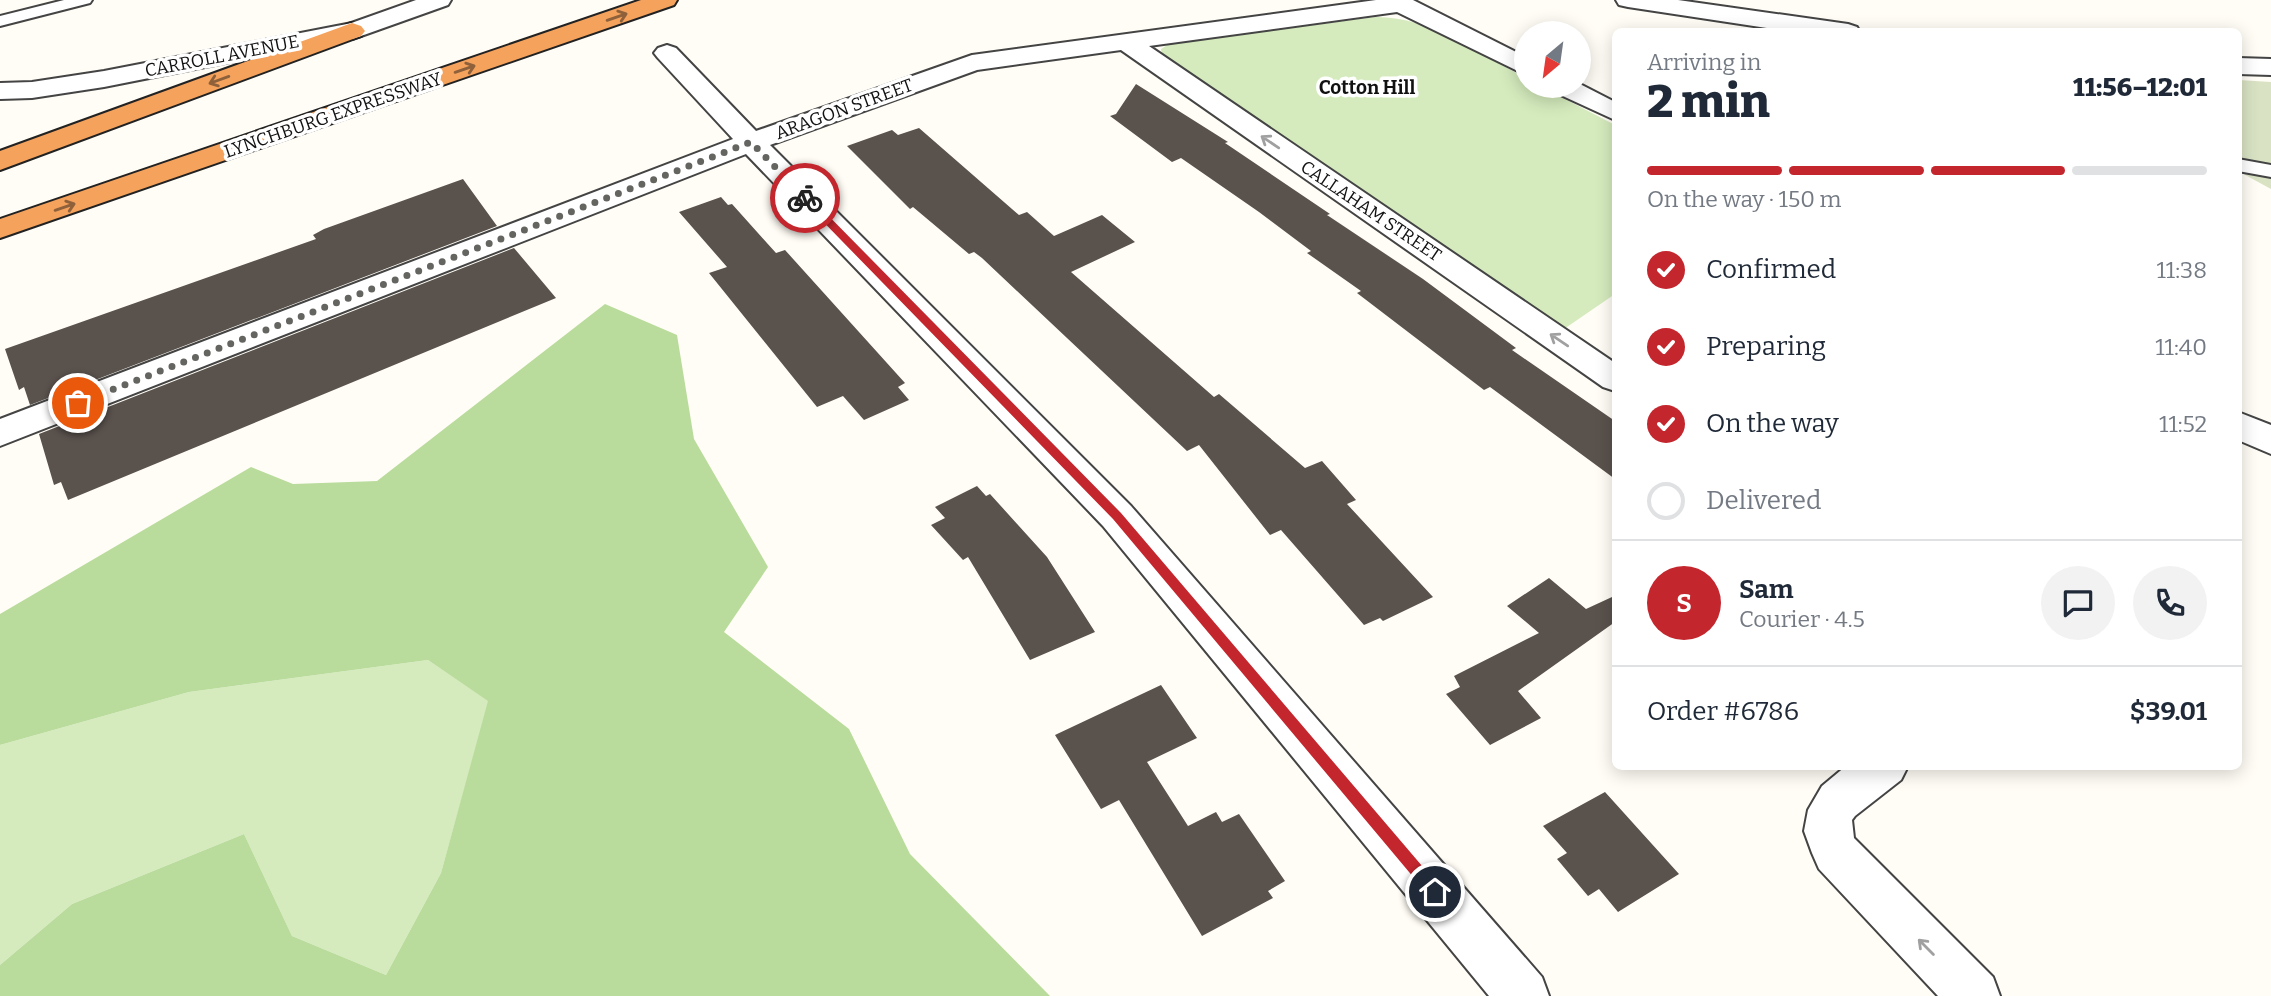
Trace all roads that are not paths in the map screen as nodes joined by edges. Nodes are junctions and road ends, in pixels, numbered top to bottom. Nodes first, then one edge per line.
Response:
1 (84, 0) edge
2 (439, 0) edge
3 (599, 0) edge
4 (665, 0) edge
5 (1628, 0) edge
6 (1400, 2) edge
7 (0, 21) edge
8 (1825, 28) edge
9 (352, 31) junction
10 (1127, 43) junction
11 (667, 53) dead end
12 (1514, 61) edge
13 (2242, 66) edge
14 (2271, 67) edge
15 (0, 91) edge
16 (1587, 98) edge
17 (1612, 110) edge
18 (751, 142) junction
19 (0, 161) edge
20 (2242, 166) edge
21 (2271, 170) edge
22 (91, 171) dead end
23 (0, 229) edge
24 (1612, 377) edge
25 (2242, 426) edge
26 (0, 433) edge
27 (2271, 441) edge
28 (1880, 770) edge
29 (1523, 996) edge
30 (1974, 996) edge

1 - 7 lane
2 - 9 street, CARROLL AVENUE
3 - 22 highway, LYNCHBURG EXPRESSWAY
23 -> 4 highway, LYNCHBURG EXPRESSWAY
5 - 8 street
6 - 10 street, ARAGON STREET
6 - 12 street
9 - 15 street, CARROLL AVENUE
9 -> 19 highway
10 - 18 street, ARAGON STREET
24 -> 10 street, CALLAHAM STREET
11 - 18 street
13 - 14 street
16 - 17 street
18 - 26 street, ARAGON STREET
18 - 29 street
20 - 21 lane
25 - 27 street
30 -> 28 street

